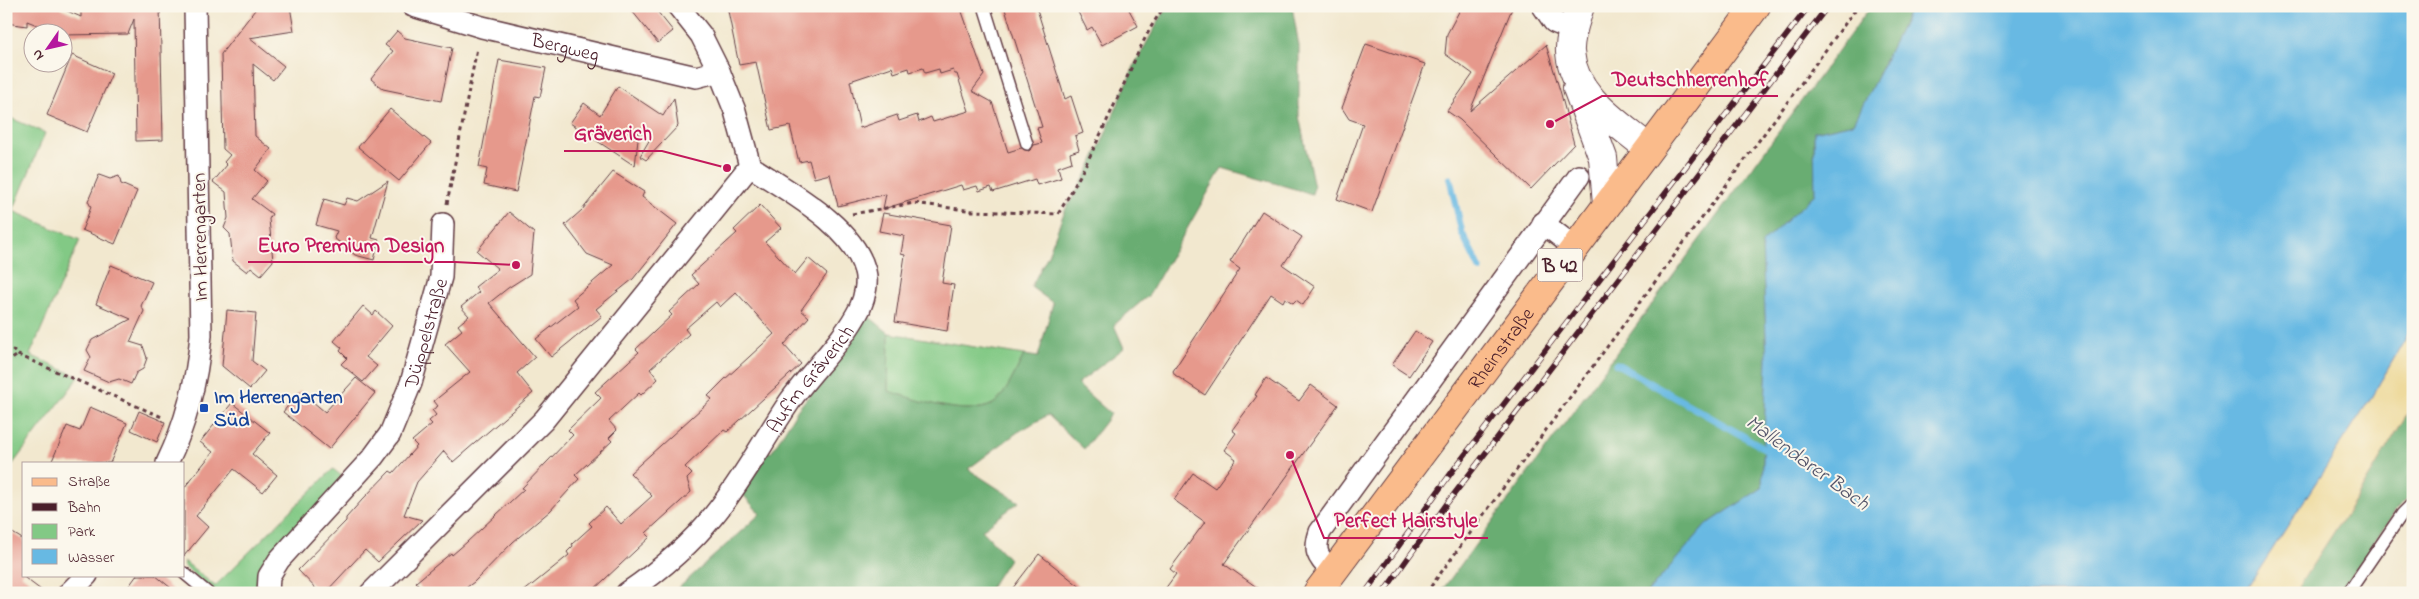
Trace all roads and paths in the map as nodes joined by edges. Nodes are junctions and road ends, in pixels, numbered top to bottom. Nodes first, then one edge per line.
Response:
1 (195, 6) edge
2 (413, 6) edge
3 (678, 6) edge
4 (984, 6) edge
5 (1164, 6) edge
6 (1543, 6) edge
7 (1756, 6) edge
8 (1858, 6) edge
9 (1577, 18) edge
10 (482, 27) junction
11 (719, 71) junction
12 (1577, 77) junction
13 (1027, 144) dead end
14 (1648, 148) junction
15 (750, 166) junction
16 (1579, 176) dead end
17 (1607, 203) junction
18 (831, 222) junction
19 (1543, 223) junction
20 (443, 224) joint
21 (1574, 247) junction
22 (6, 344) edge
23 (18, 355) junction
24 (6, 363) edge
25 (183, 426) junction
26 (167, 462) edge
27 (2413, 503) edge
28 (185, 574) edge
29 (86, 576) edge
30 (1325, 582) edge
31 (69, 593) edge
32 (208, 593) edge
33 (268, 593) edge
34 (371, 593) edge
35 (627, 593) edge
36 (1426, 593) edge
37 (2348, 593) edge

1 - 25 street, Im Herrengarten
2 - 10 street, Bergweg
3 - 11 street
4 - 13 lane
5 - 18 path
6 - 9 street
7 - 14 main road, Rheinstraße / B 42
8 - 36 path
9 - 12 street
10 - 11 street, Bergweg
10 - 20 path
11 - 15 street
12 - 14 street
12 - 17 street
14 - 17 main road, Rheinstraße / B 42
15 - 18 street, Auf'm Gräverich
15 - 34 street
16 - 19 street
17 - 21 main road, Rheinstraße / B 42
18 - 35 street, Auf'm Gräverich
19 - 21 street
19 - 30 street
20 - 33 street, Düppelstraße
21 - 30 main road, Rheinstraße / B 42
22 - 23 path
23 - 24 path
23 - 25 path
25 - 26 street, Im Herrengarten
27 - 37 lane
28 - 32 lane
29 - 31 street

